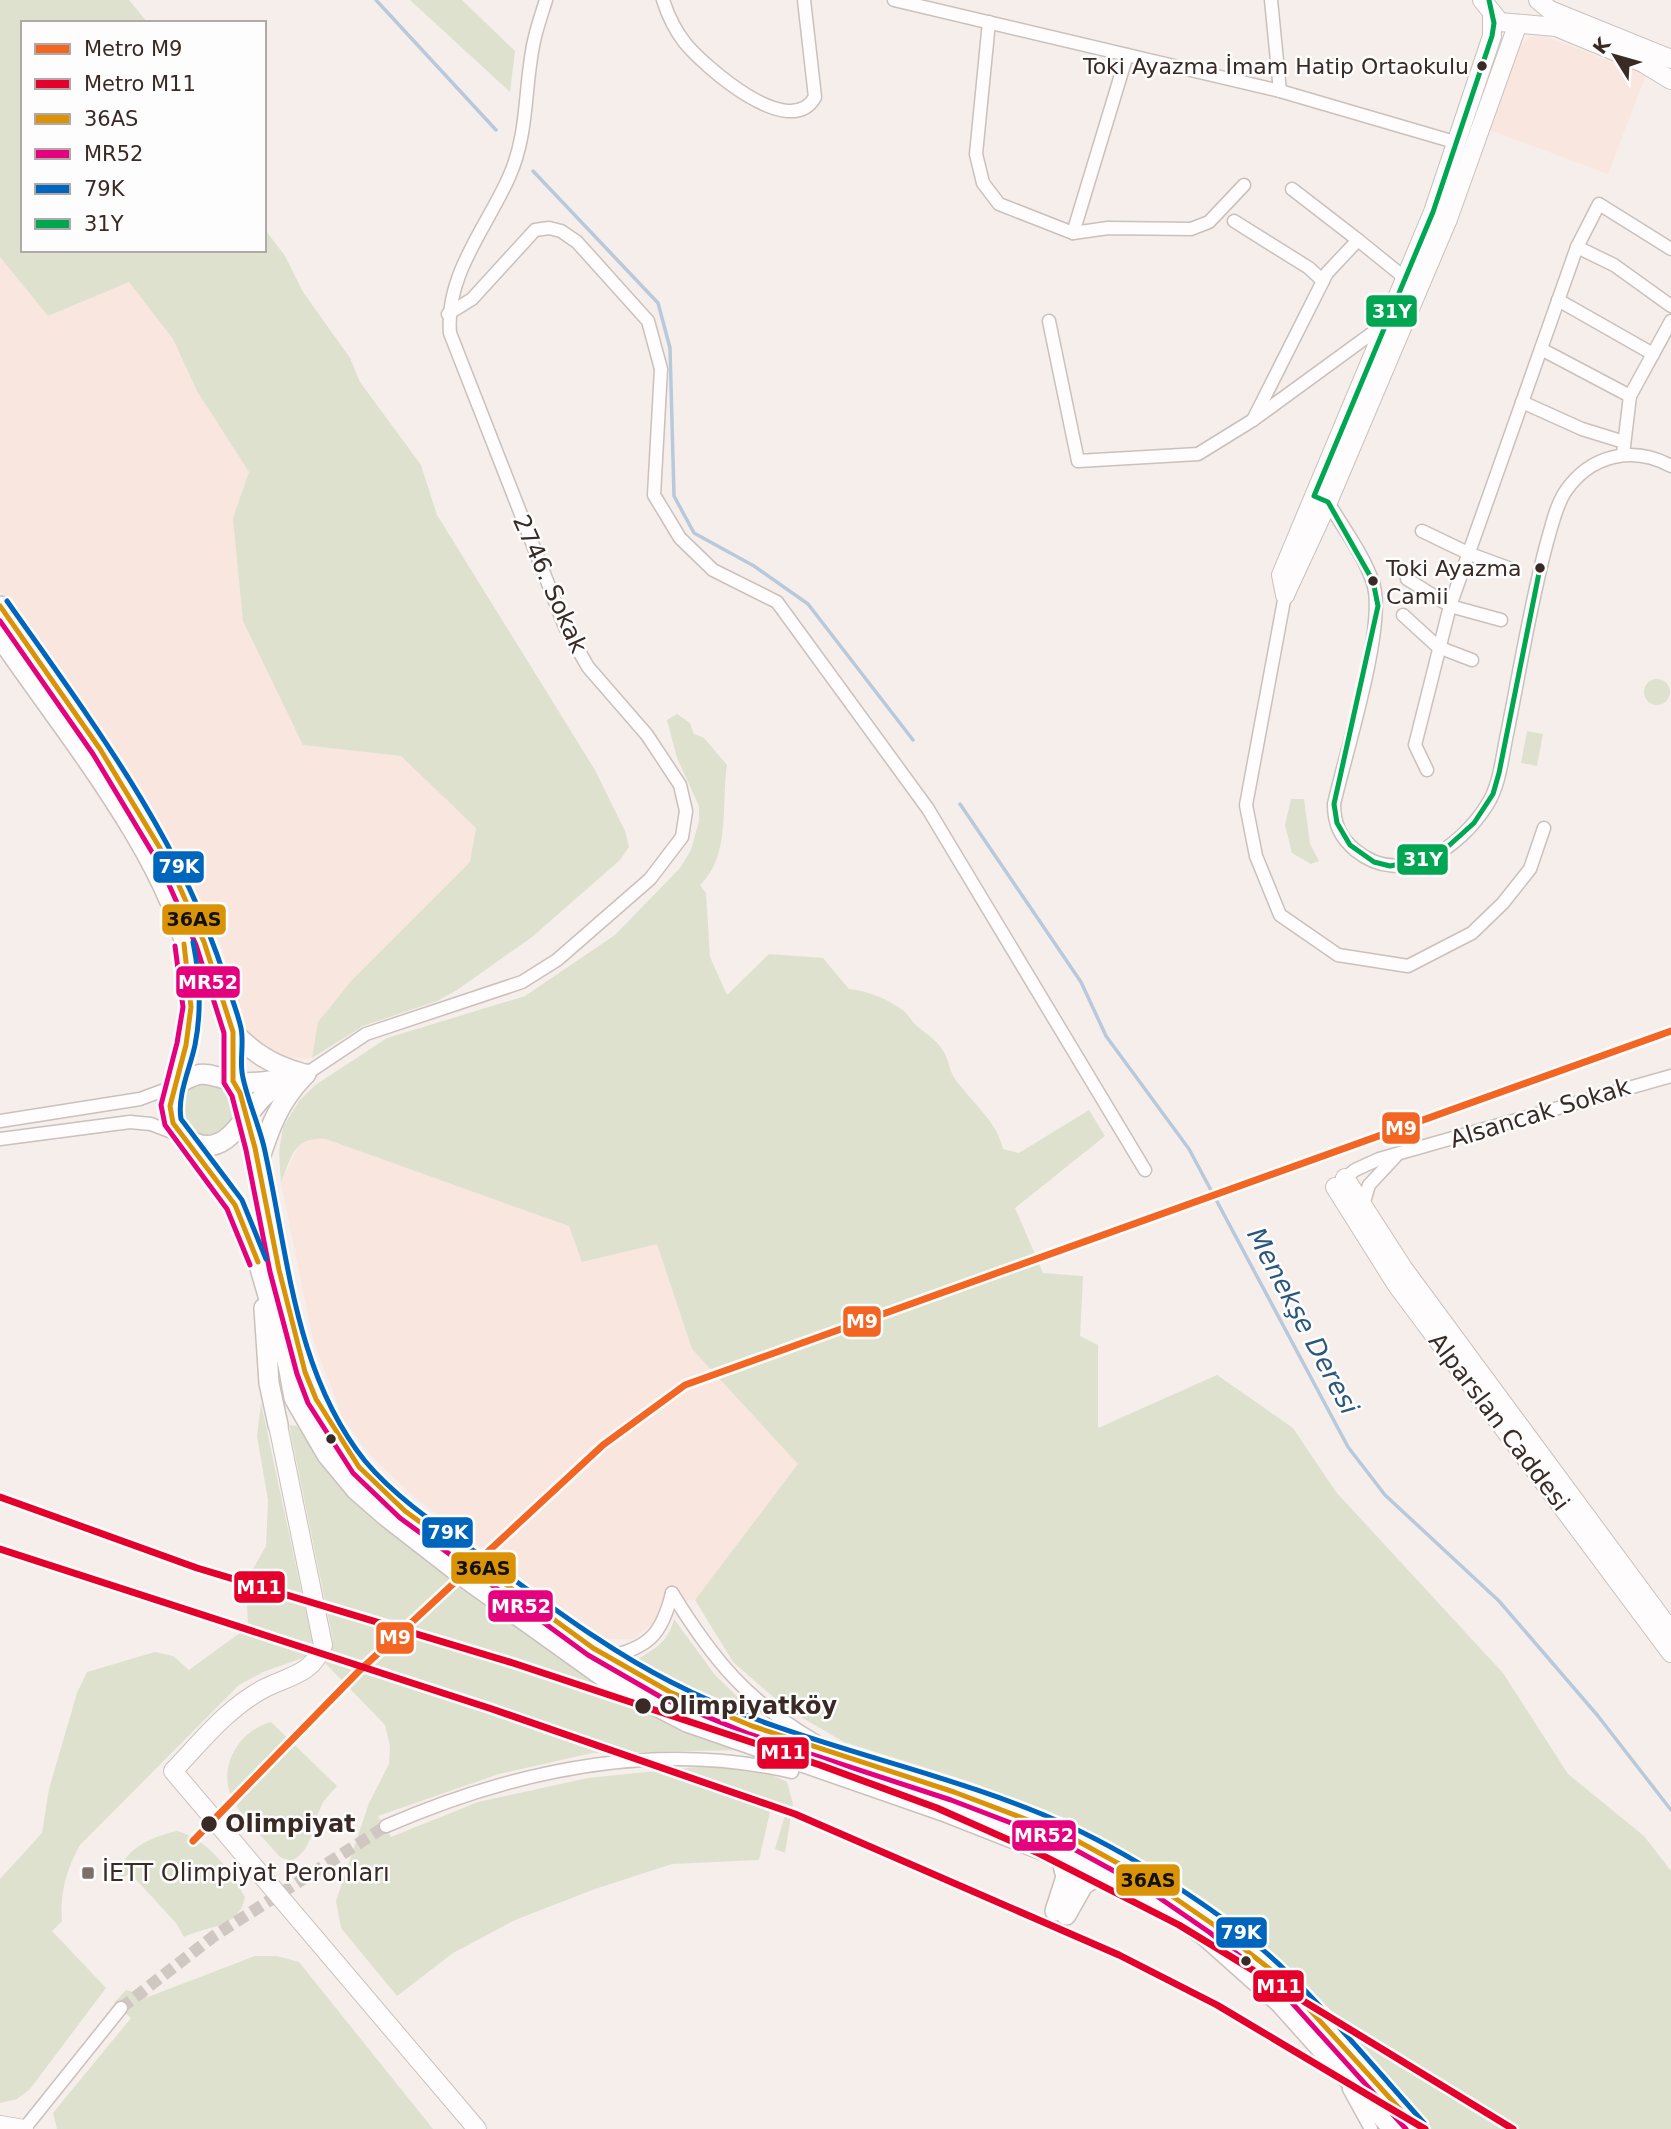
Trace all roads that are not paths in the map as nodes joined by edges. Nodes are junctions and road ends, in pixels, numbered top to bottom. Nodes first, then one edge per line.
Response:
1 (546, 0) edge
2 (663, 0) edge
3 (804, 0) edge
4 (894, 0) edge
5 (1271, 0) edge
6 (1536, 0) edge
7 (1488, 5) edge
8 (989, 22) junction
9 (1520, 25) junction
10 (1127, 55) junction
11 (1671, 59) edge
12 (1671, 80) edge
13 (1280, 91) junction
14 (1458, 143) junction
15 (1244, 185) dead end
16 (1292, 189) dead end
17 (1234, 221) dead end
18 (1073, 233) junction
19 (1357, 240) junction
20 (1577, 247) junction
21 (1671, 249) edge
22 (1405, 278) junction
23 (1323, 281) junction
24 (1558, 300) junction
25 (1671, 306) edge
26 (448, 314) junction
27 (1049, 321) dead end
28 (1671, 321) edge
29 (1394, 325) junction
30 (1541, 349) junction
31 (1653, 354) junction
32 (1630, 396) junction
33 (1522, 402) junction
34 (1253, 420) junction
35 (1623, 448) junction
36 (1671, 466) edge
37 (1321, 499) junction
38 (1422, 531) dead end
39 (1470, 554) junction
40 (1511, 569) dead end
41 (1407, 579) dead end
42 (1285, 595) joint
43 (0, 606) edge
44 (1450, 606) junction
45 (1403, 615) dead end
46 (1501, 620) dead end
47 (0, 636) edge
48 (1438, 647) junction
49 (1472, 660) dead end
50 (1427, 771) dead end
51 (1544, 828) dead end
52 (233, 1032) junction
53 (306, 1074) junction
54 (1671, 1076) edge
55 (233, 1081) junction
56 (176, 1086) junction
57 (245, 1116) junction
58 (0, 1121) edge
59 (185, 1137) junction
60 (0, 1139) edge
61 (1396, 1156) junction
62 (259, 1163) junction
63 (1145, 1170) dead end
64 (1340, 1182) junction
65 (1363, 1205) junction
66 (264, 1283) junction
67 (295, 1336) junction
68 (288, 1365) junction
69 (302, 1413) junction
70 (278, 1425) junction
71 (1671, 1631) edge
72 (1671, 1653) edge
73 (607, 1657) junction
74 (844, 1758) junction
75 (792, 1772) dead end
76 (386, 1826) tunnel mouth
77 (1061, 1857) junction
78 (1100, 1874) junction
79 (121, 2008) tunnel mouth
80 (1336, 2068) junction
81 (0, 2125) edge
82 (24, 2129) edge
83 (477, 2129) edge
84 (1371, 2129) edge
85 (1393, 2129) edge
86 (1418, 2129) edge

1 - 26 street, 2746. Sokak
2 - 3 street
4 - 8 street
5 - 13 street
6 - 9 street
6 - 11 street
7 - 9 street
7 - 14 street
8 - 10 street
8 - 18 street
9 - 12 street
9 - 29 street
10 - 13 street
10 - 18 street
13 - 14 street
14 - 22 street
15 - 18 street
16 - 19 street
17 - 23 street
19 - 22 street
19 - 23 street
20 - 21 street
20 - 24 street
20 - 25 street
22 - 29 street
23 - 34 street
24 - 30 street
24 - 31 street
26 - 53 street, 2746. Sokak
26 - 63 street
27 - 34 street
28 - 31 street
29 - 34 street
29 - 37 street
30 - 32 street
30 - 33 street
31 - 32 street
32 - 35 street
33 - 35 street
33 - 39 street
35 - 36 street
35 - 37 street
37 - 42 street
38 - 39 street
39 - 40 street
39 - 44 street
41 - 44 street
42 - 51 street
43 - 52 main road
44 - 46 street
44 - 48 street
45 - 48 street
47 - 56 main road
48 - 49 street
48 - 50 street
52 - 53 main road
52 - 55 main road
53 - 55 main road
53 - 57 main road
53 - 62 main road
54 - 61 street, Alsancak Sokak
55 - 56 main road
55 - 57 main road
56 - 58 street
56 - 59 main road
57 - 59 main road
57 - 62 main road
59 - 60 street
59 - 66 main road
61 - 64 street, Alsancak Sokak
61 - 65 street
62 - 67 main road
64 - 65 street, Alparslan Caddesi
64 - 72 street, Alparslan Caddesi
65 - 71 street, Alparslan Caddesi
66 - 68 main road
66 - 70 main road
67 - 68 main road
67 - 73 main road
68 - 69 main road
68 - 70 main road
69 - 70 main road
69 - 77 main road
70 - 83 street
73 - 74 main road
73 - 74 street
74 - 86 main road
75 - 76 street
77 - 78 main road
77 - 78 main road
78 - 80 main road
79 - 82 street
80 - 84 street
80 - 85 main road
81 - 82 street

